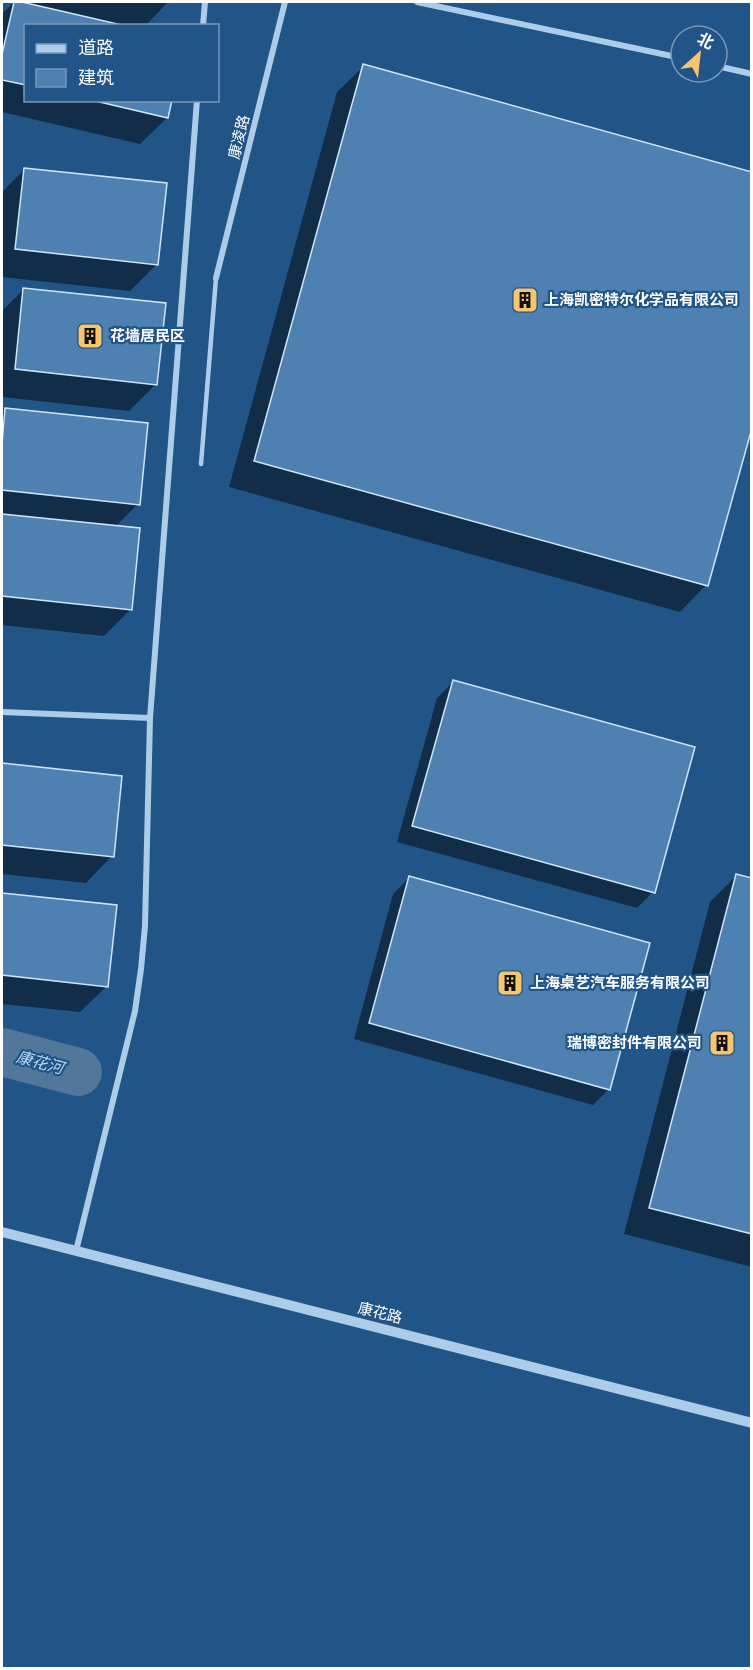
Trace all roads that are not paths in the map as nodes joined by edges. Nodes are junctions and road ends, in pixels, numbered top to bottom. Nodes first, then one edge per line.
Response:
1 (204, 2) edge
2 (285, 2) edge
3 (417, 2) edge
4 (203, 24) edge
5 (669, 55) edge
6 (729, 69) edge
7 (752, 74) edge
8 (197, 102) edge
9 (216, 278) joint
10 (201, 464) dead end
11 (2, 712) edge
12 (150, 718) junction
13 (2, 1232) edge
14 (76, 1251) junction
15 (752, 1423) edge

1 - 4 street
2 - 9 street, 康凌路
3 - 5 street
6 - 7 street
8 - 12 street
9 - 10 lane
11 - 12 street
12 - 14 street
13 - 14 street, 康花路
14 - 15 street, 康花路

